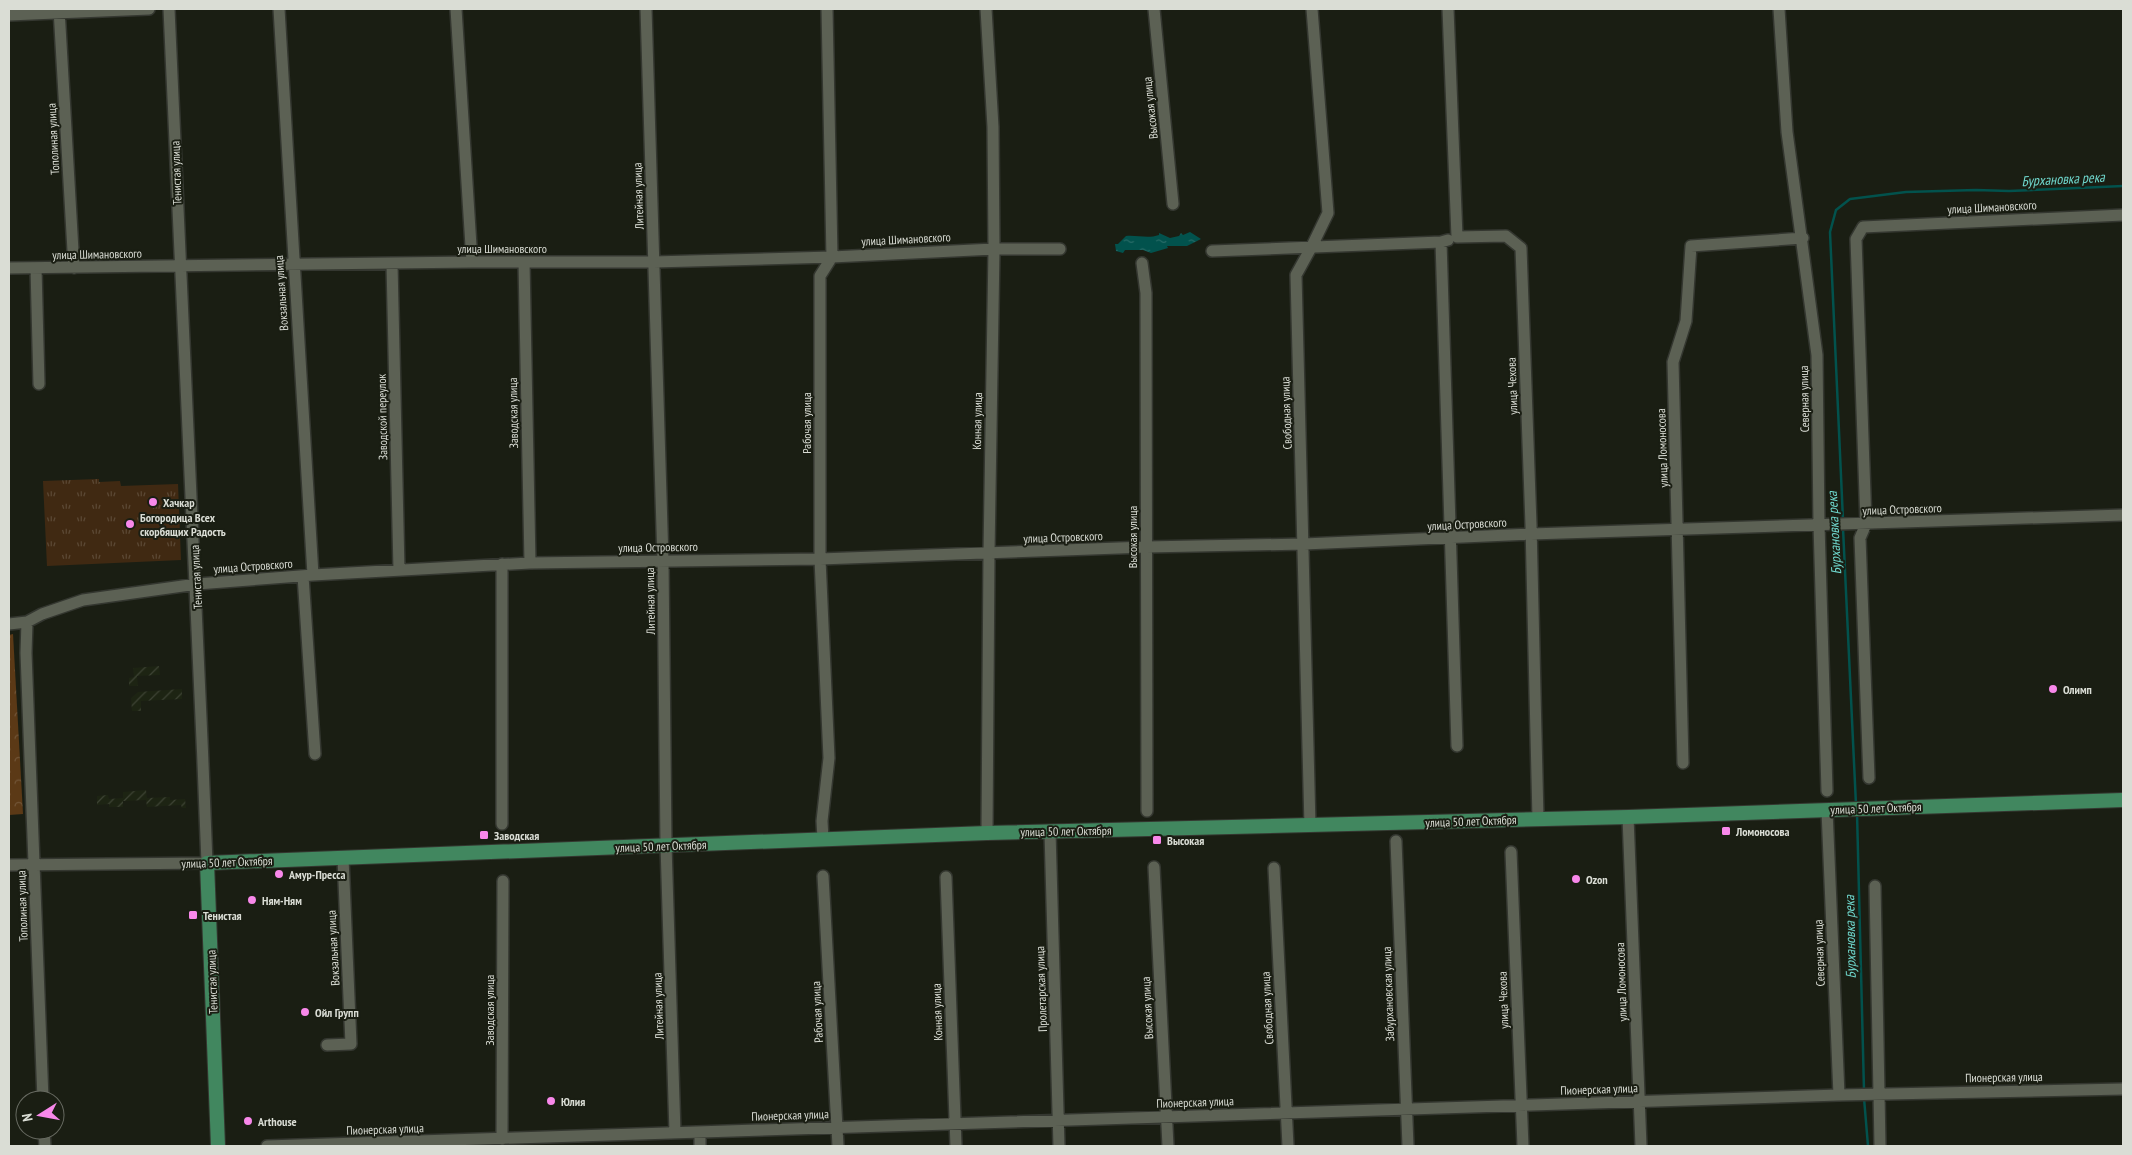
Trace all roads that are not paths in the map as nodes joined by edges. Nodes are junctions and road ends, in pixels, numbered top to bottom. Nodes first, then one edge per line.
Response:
1 (149, 9) edge
2 (169, 9) edge
3 (279, 9) edge
4 (456, 9) edge
5 (646, 9) edge
6 (827, 9) edge
7 (986, 9) edge
8 (1154, 9) edge
9 (1312, 9) edge
10 (1448, 9) edge
11 (1779, 9) edge
12 (59, 11) edge
13 (9, 16) edge
14 (1173, 204) dead end
15 (2123, 215) edge
16 (1457, 237) junction
17 (1803, 238) junction
18 (1441, 242) junction
19 (1312, 246) junction
20 (994, 249) junction
21 (1060, 249) dead end
22 (1212, 251) dead end
23 (832, 257) junction
24 (472, 262) junction
25 (524, 262) junction
26 (654, 262) junction
27 (1142, 263) dead end
28 (392, 264) junction
29 (293, 265) junction
30 (180, 266) junction
31 (9, 268) edge
32 (36, 268) junction
33 (74, 268) junction
34 (40, 384) dead end
35 (2123, 516) edge
36 (1862, 524) junction
37 (1819, 525) junction
38 (1678, 530) junction
39 (1531, 534) junction
40 (1451, 538) junction
41 (1304, 544) junction
42 (1146, 547) junction
43 (989, 553) junction
44 (820, 558) junction
45 (663, 561) junction
46 (530, 563) junction
47 (502, 564) junction
48 (399, 570) junction
49 (308, 575) junction
50 (197, 584) junction
51 (27, 622) junction
52 (9, 624) edge
53 (1457, 746) dead end
54 (315, 754) dead end
55 (1683, 763) dead end
56 (1869, 778) dead end
57 (1827, 791) dead end
58 (2123, 800) edge
59 (1827, 810) junction
60 (1147, 811) dead end
61 (1628, 817) junction
62 (1538, 819) junction
63 (502, 824) dead end
64 (1310, 826) junction
65 (1050, 832) junction
66 (987, 834) junction
67 (823, 839) junction
68 (1396, 841) dead end
69 (666, 845) junction
70 (1512, 852) dead end
71 (343, 858) junction
72 (207, 863) junction
73 (34, 864) junction
74 (9, 865) edge
75 (1154, 868) dead end
76 (1274, 868) dead end
77 (823, 876) dead end
78 (946, 877) dead end
79 (503, 881) dead end
80 (1875, 886) dead end
81 (327, 1045) dead end
82 (2123, 1089) edge
83 (43, 1090) edge
84 (1878, 1094) junction
85 (1839, 1095) junction
86 (1639, 1101) junction
87 (1520, 1105) junction
88 (1406, 1109) junction
89 (1286, 1113) junction
90 (1166, 1117) junction
91 (1058, 1120) junction
92 (955, 1124) junction
93 (837, 1128) junction
94 (700, 1132) junction
95 (675, 1133) junction
96 (502, 1139) junction
97 (218, 1146) edge
98 (267, 1146) edge
99 (700, 1146) edge
100 (838, 1146) edge
101 (956, 1146) edge
102 (1059, 1146) edge
103 (1168, 1146) edge
104 (1288, 1146) edge
105 (1408, 1146) edge
106 (1523, 1146) edge
107 (1641, 1146) edge
108 (1880, 1146) edge

1 - 12 street
2 - 30 street, Тенистая улица
3 - 29 street, Вокзальная улица
4 - 24 street
5 - 26 street, Литейная улица
6 - 23 street
7 - 20 street, Конная улица
8 - 14 street, Высокая улица
9 - 19 street, Свободная улица
10 - 16 street
11 - 17 street, Северная улица
12 - 13 street
12 - 33 street, Тополиная улица
15 - 36 street, улица Шимановского
16 - 18 street, улица Чехова
16 - 39 street, улица Чехова
17 - 37 street, Северная улица
17 - 38 street, улица Ломоносова
18 - 19 street, улица Чехова
18 - 40 street
19 - 22 street, улица Чехова
19 - 41 street, Свободная улица
20 - 21 street, улица Шимановского
20 - 23 street, улица Шимановского
20 - 43 street, Конная улица
23 - 26 street, улица Шимановского
23 - 44 street, Рабочая улица
24 - 25 street, улица Шимановского
24 - 28 street, улица Шимановского
25 - 26 street, улица Шимановского
25 - 46 street, Заводская улица
26 - 45 street, Литейная улица
27 - 42 street, Высокая улица
28 - 29 street, улица Шимановского
28 - 48 street, Заводской переулок
29 - 30 street, улица Шимановского
29 - 49 street, Вокзальная улица
30 - 33 street, улица Шимановского
30 - 50 street, Тенистая улица
31 - 32 street, улица Шимановского
32 - 33 street, улица Шимановского
32 - 34 street
35 - 36 street, улица Островского
36 - 37 street, улица Островского
36 - 56 street
37 - 38 street, улица Островского
37 - 57 street, Северная улица
38 - 39 street, улица Островского
38 - 55 street, улица Ломоносова
39 - 40 street, улица Островского
39 - 62 street, улица Чехова
40 - 41 street, улица Островского
40 - 53 street
41 - 42 street, улица Островского
41 - 64 street, Свободная улица
42 - 43 street, улица Островского
42 - 60 street, Высокая улица
43 - 44 street, улица Островского
43 - 66 street, Конная улица
44 - 45 street, улица Островского
44 - 67 street, Рабочая улица
45 - 46 street, улица Островского
45 - 69 street, Литейная улица
46 - 47 street, улица Островского
47 - 48 street, улица Островского
47 - 63 street
48 - 49 street, улица Островского
49 - 50 street, улица Островского
49 - 54 street, Вокзальная улица
50 - 51 street, улица Островского
50 - 72 street, Тенистая улица
51 - 52 street, улица Островского
51 - 73 street, Тополиная улица
58 - 59 main road, улица 50 лет Октября
59 - 61 main road, улица 50 лет Октября
59 - 85 street, Северная улица
61 - 62 main road, улица 50 лет Октября
61 - 86 street, улица Ломоносова
62 - 64 main road, улица 50 лет Октября
64 - 65 main road, улица 50 лет Октября
65 - 66 main road, улица 50 лет Октября
65 - 91 street, Пролетарская улица
66 - 67 main road, улица 50 лет Октября
67 - 69 main road, улица 50 лет Октября
68 - 88 street, Забурхановская улица
69 - 71 main road, улица 50 лет Октября
69 - 95 street, Литейная улица
70 - 87 street, улица Чехова
71 - 72 main road, улица 50 лет Октября
71 - 81 street, Вокзальная улица
72 - 73 street, улица 50 лет Октября
72 - 97 main road, Тенистая улица
73 - 74 street, улица 50 лет Октября
73 - 83 street, Тополиная улица
75 - 90 street, Высокая улица
76 - 89 street, Свободная улица
77 - 93 street, Рабочая улица
78 - 92 street, Конная улица
79 - 96 street, Заводская улица
80 - 84 street
82 - 84 street, Пионерская улица
84 - 85 street, Пионерская улица
84 - 108 street
85 - 86 street, Пионерская улица
86 - 87 street, Пионерская улица
86 - 107 street, улица Ломоносова
87 - 88 street, Пионерская улица
87 - 106 street, улица Чехова
88 - 89 street, Пионерская улица
88 - 105 street, Забурхановская улица
89 - 90 street, Пионерская улица
89 - 104 street, Свободная улица
90 - 91 street, Пионерская улица
90 - 103 street, Высокая улица
91 - 92 street, Пионерская улица
91 - 102 street, Пролетарская улица
92 - 93 street, Пионерская улица
92 - 101 street, Конная улица
93 - 94 street, Пионерская улица
93 - 100 street, Рабочая улица
94 - 95 street, Пионерская улица
94 - 99 street
95 - 96 street, Пионерская улица
96 - 98 street, Пионерская улица

